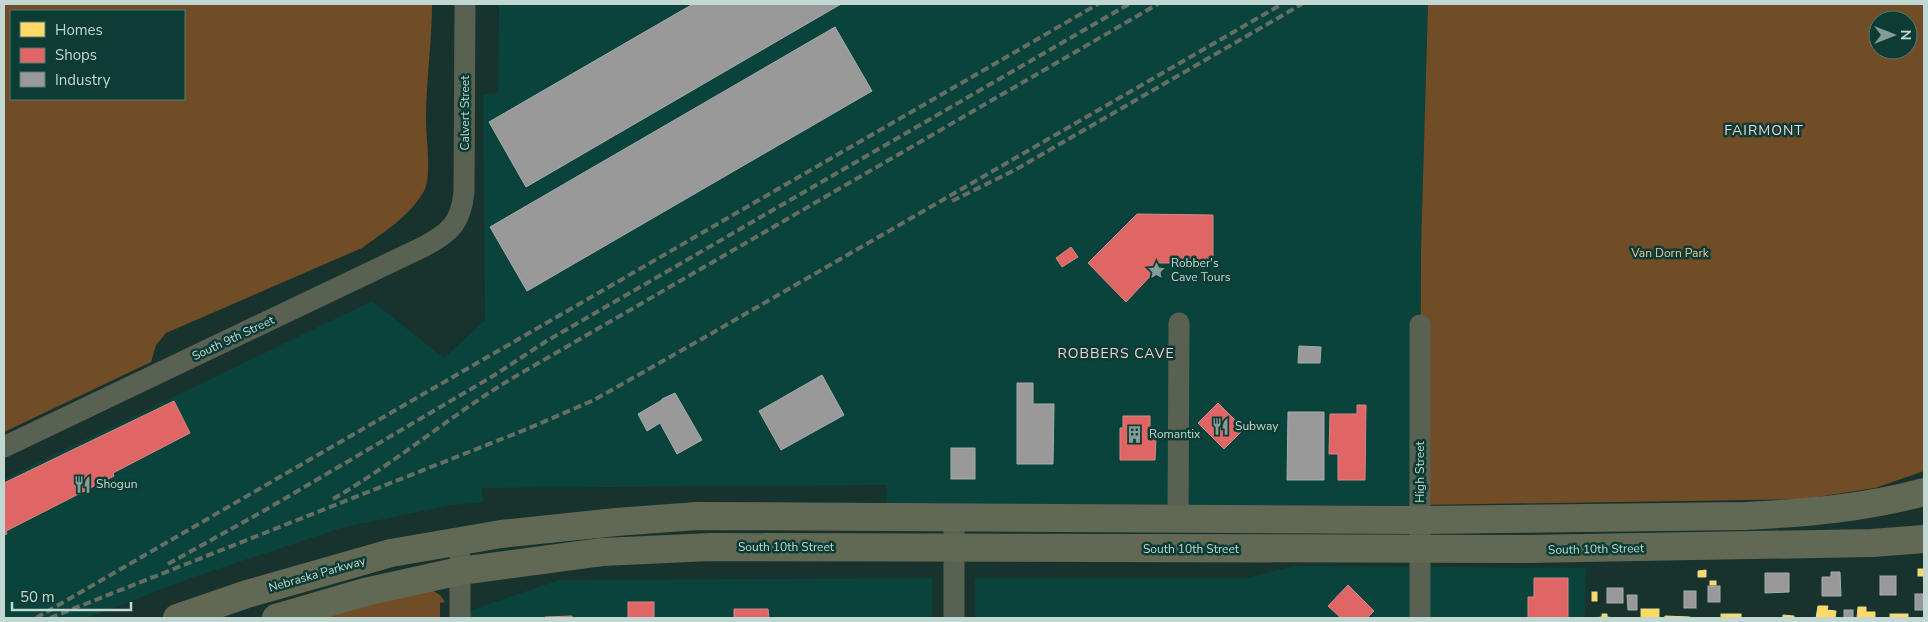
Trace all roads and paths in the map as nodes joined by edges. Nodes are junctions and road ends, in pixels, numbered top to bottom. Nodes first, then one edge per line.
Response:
1 (465, 4) edge
2 (457, 221) joint
3 (1179, 323) dead end
4 (1420, 325) dead end
5 (4, 447) edge
6 (1924, 492) edge
7 (954, 518) junction
8 (1178, 519) junction
9 (1420, 520) junction
10 (1924, 525) edge
11 (460, 540) junction
12 (1924, 540) edge
13 (1758, 546) junction
14 (954, 548) junction
15 (1419, 550) junction
16 (460, 571) junction
17 (177, 618) edge
18 (276, 618) edge
19 (460, 618) edge
20 (954, 618) edge
21 (1420, 618) edge

1 - 2 street, Calvert Street
2 - 5 street, South 9th Street
3 - 8 street
4 - 9 street, High Street
6 - 9 main road
7 - 8 main road
7 - 11 main road
7 - 14 street
8 - 9 main road
9 - 15 street, High Street
10 - 13 main road
11 - 16 street
11 - 17 main road, Nebraska Parkway
12 - 13 main road, South 10th Street
13 - 15 main road, South 10th Street
14 - 15 main road, South 10th Street
14 - 16 main road, South 10th Street
14 - 20 street
15 - 21 street, High Street
16 - 18 main road
16 - 19 street

